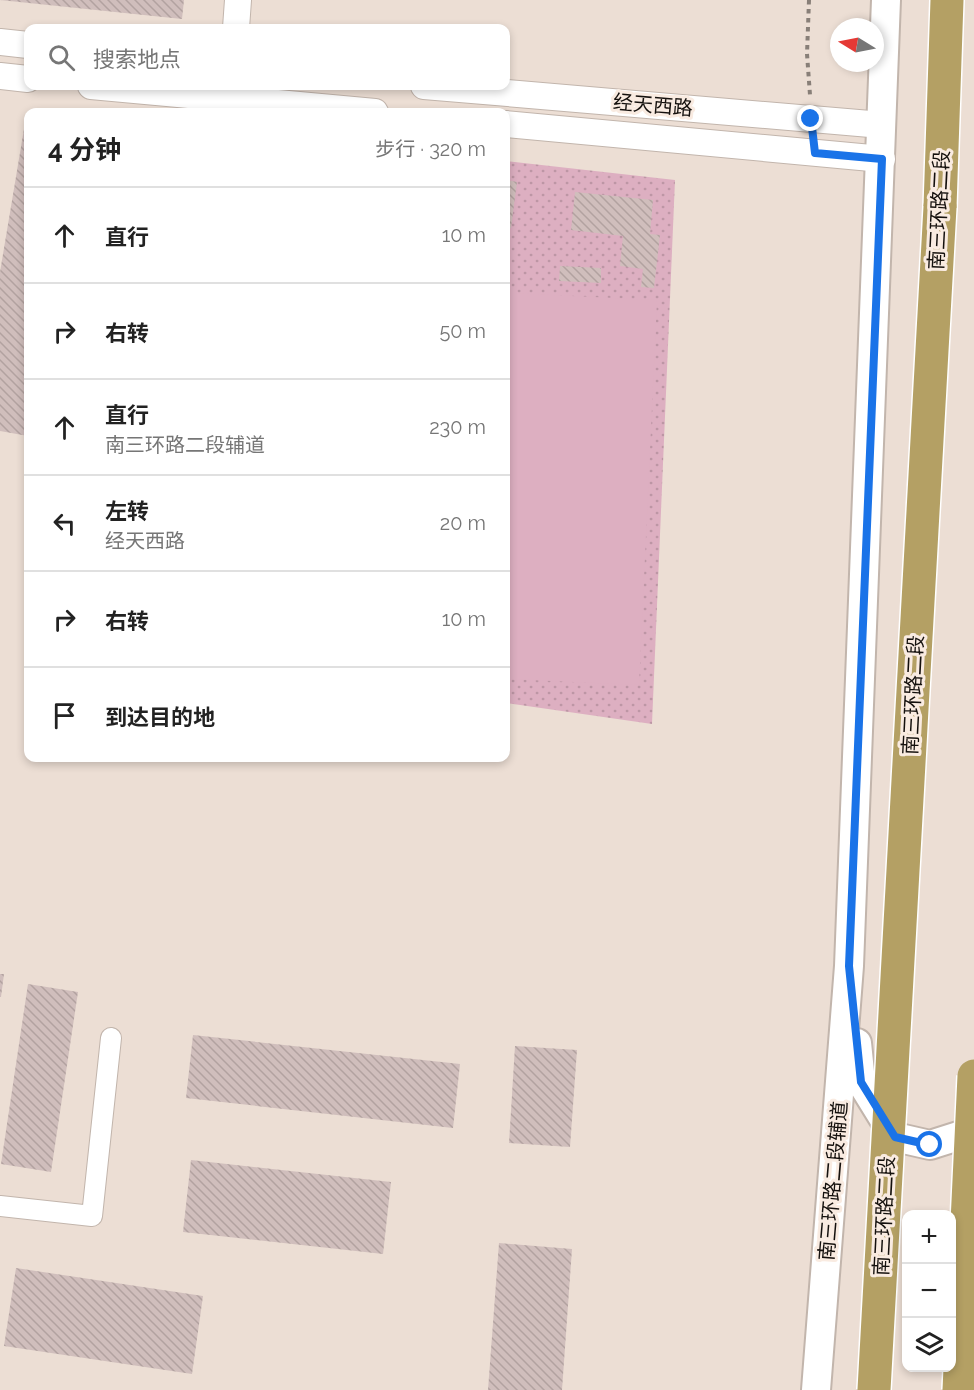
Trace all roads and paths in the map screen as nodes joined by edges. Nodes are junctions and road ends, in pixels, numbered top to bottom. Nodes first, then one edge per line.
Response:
1 (238, 0) edge
2 (809, 0) edge
3 (886, 0) edge
4 (947, 0) edge
5 (236, 24) edge
6 (0, 42) edge
7 (24, 45) edge
8 (0, 76) edge
9 (24, 79) edge
10 (173, 90) edge
11 (471, 90) edge
12 (234, 93) edge
13 (345, 108) edge
14 (811, 119) junction
15 (510, 124) edge
16 (882, 125) junction
17 (882, 159) junction
18 (849, 966) junction
19 (111, 1038) dead end
20 (974, 1076) edge
21 (974, 1131) edge
22 (0, 1206) edge
23 (816, 1390) edge
24 (874, 1390) edge
25 (959, 1390) edge

1 - 5 street
2 - 14 path
3 - 16 main road, 南三环路二段辅道
4 - 24 highway, 南三环路二段, bridge
6 - 7 street
8 - 9 street
10 - 12 street
11 - 14 street, 经天西路
12 - 13 street
14 - 16 street, 经天西路
15 - 17 street, 经天西路
16 - 17 main road, 南三环路二段辅道
17 - 18 main road, 南三环路二段辅道
18 - 21 main road
18 - 23 main road, 南三环路二段辅道
19 - 22 street
20 - 25 highway, bridge

